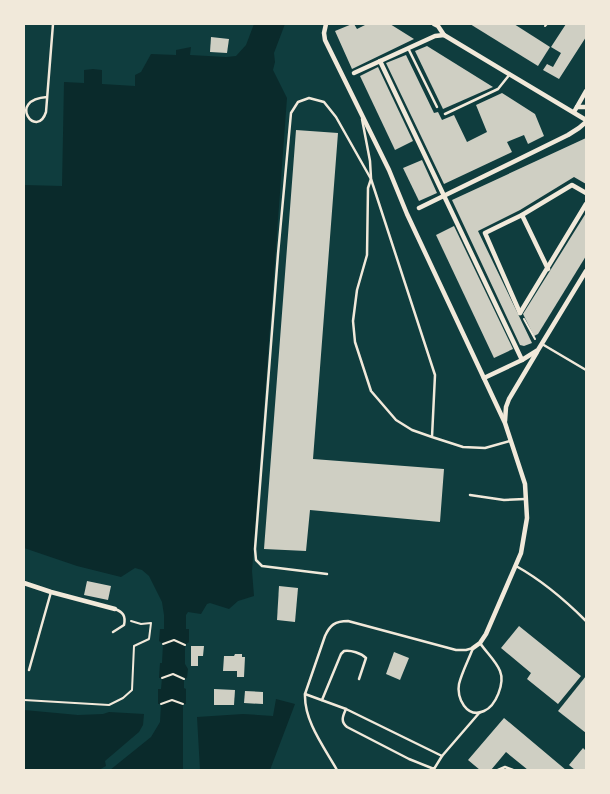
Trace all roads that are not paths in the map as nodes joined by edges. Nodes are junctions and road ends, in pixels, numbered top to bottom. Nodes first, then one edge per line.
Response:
1 (53, 24) edge
2 (326, 24) edge
3 (434, 24) edge
4 (444, 35) junction
5 (408, 48) junction
6 (380, 61) junction
7 (354, 74) dead end
8 (510, 74) junction
9 (586, 91) edge
10 (47, 97) junction
11 (586, 106) edge
12 (437, 107) dead end
13 (577, 107) junction
14 (574, 112) junction
15 (361, 114) junction
16 (445, 114) dead end
17 (586, 121) edge
18 (371, 179) junction
19 (586, 193) edge
20 (445, 196) junction
21 (586, 204) edge
22 (419, 208) dead end
23 (522, 215) junction
24 (548, 269) junction
25 (586, 271) edge
26 (542, 344) junction
27 (538, 350) junction
28 (522, 360) junction
29 (586, 370) edge
30 (484, 378) junction
31 (505, 423) junction
32 (432, 437) junction
33 (511, 441) junction
34 (470, 496) dead end
35 (526, 499) junction
36 (516, 566) junction
37 (327, 574) dead end
38 (24, 583) edge
39 (51, 592) junction
40 (115, 609) joint
41 (586, 620) edge
42 (113, 632) dead end
43 (480, 643) junction
44 (473, 648) junction
45 (29, 670) dead end
46 (359, 680) dead end
47 (305, 694) junction
48 (322, 700) junction
49 (346, 709) junction
50 (480, 712) junction
51 (442, 756) junction
52 (337, 770) edge
53 (436, 770) edge
54 (498, 770) edge
55 (513, 770) edge

1 - 10 lane
2 - 15 street
3 - 4 street
4 - 5 street
4 - 8 street
5 - 6 street
5 - 12 lane
6 - 7 street
6 - 20 street
8 - 14 street
8 - 16 lane
9 - 13 street
10 - 10 lane
11 - 13 street
13 - 14 street
14 - 17 street
15 - 18 lane
15 - 30 street
17 - 20 street
18 - 32 lane
18 - 32 lane
18 - 37 lane
19 - 23 street
20 - 22 street
20 - 28 street
21 - 24 street
23 - 24 street
23 - 24 street
25 - 26 street
26 - 27 street
26 - 29 lane
27 - 28 street
27 - 31 street
28 - 30 street
30 - 31 street
31 - 33 street
32 - 33 lane
33 - 35 street
34 - 35 lane
35 - 36 street
36 - 41 lane
36 - 43 street
38 - 39 street
39 - 40 street
39 - 45 lane
40 - 42 lane
43 - 44 street
43 - 50 lane
44 - 47 lane
44 - 50 lane
46 - 48 lane
47 - 48 lane
47 - 52 lane
48 - 49 lane
49 - 51 lane
49 - 53 lane
50 - 51 lane
51 - 53 lane
54 - 55 lane

